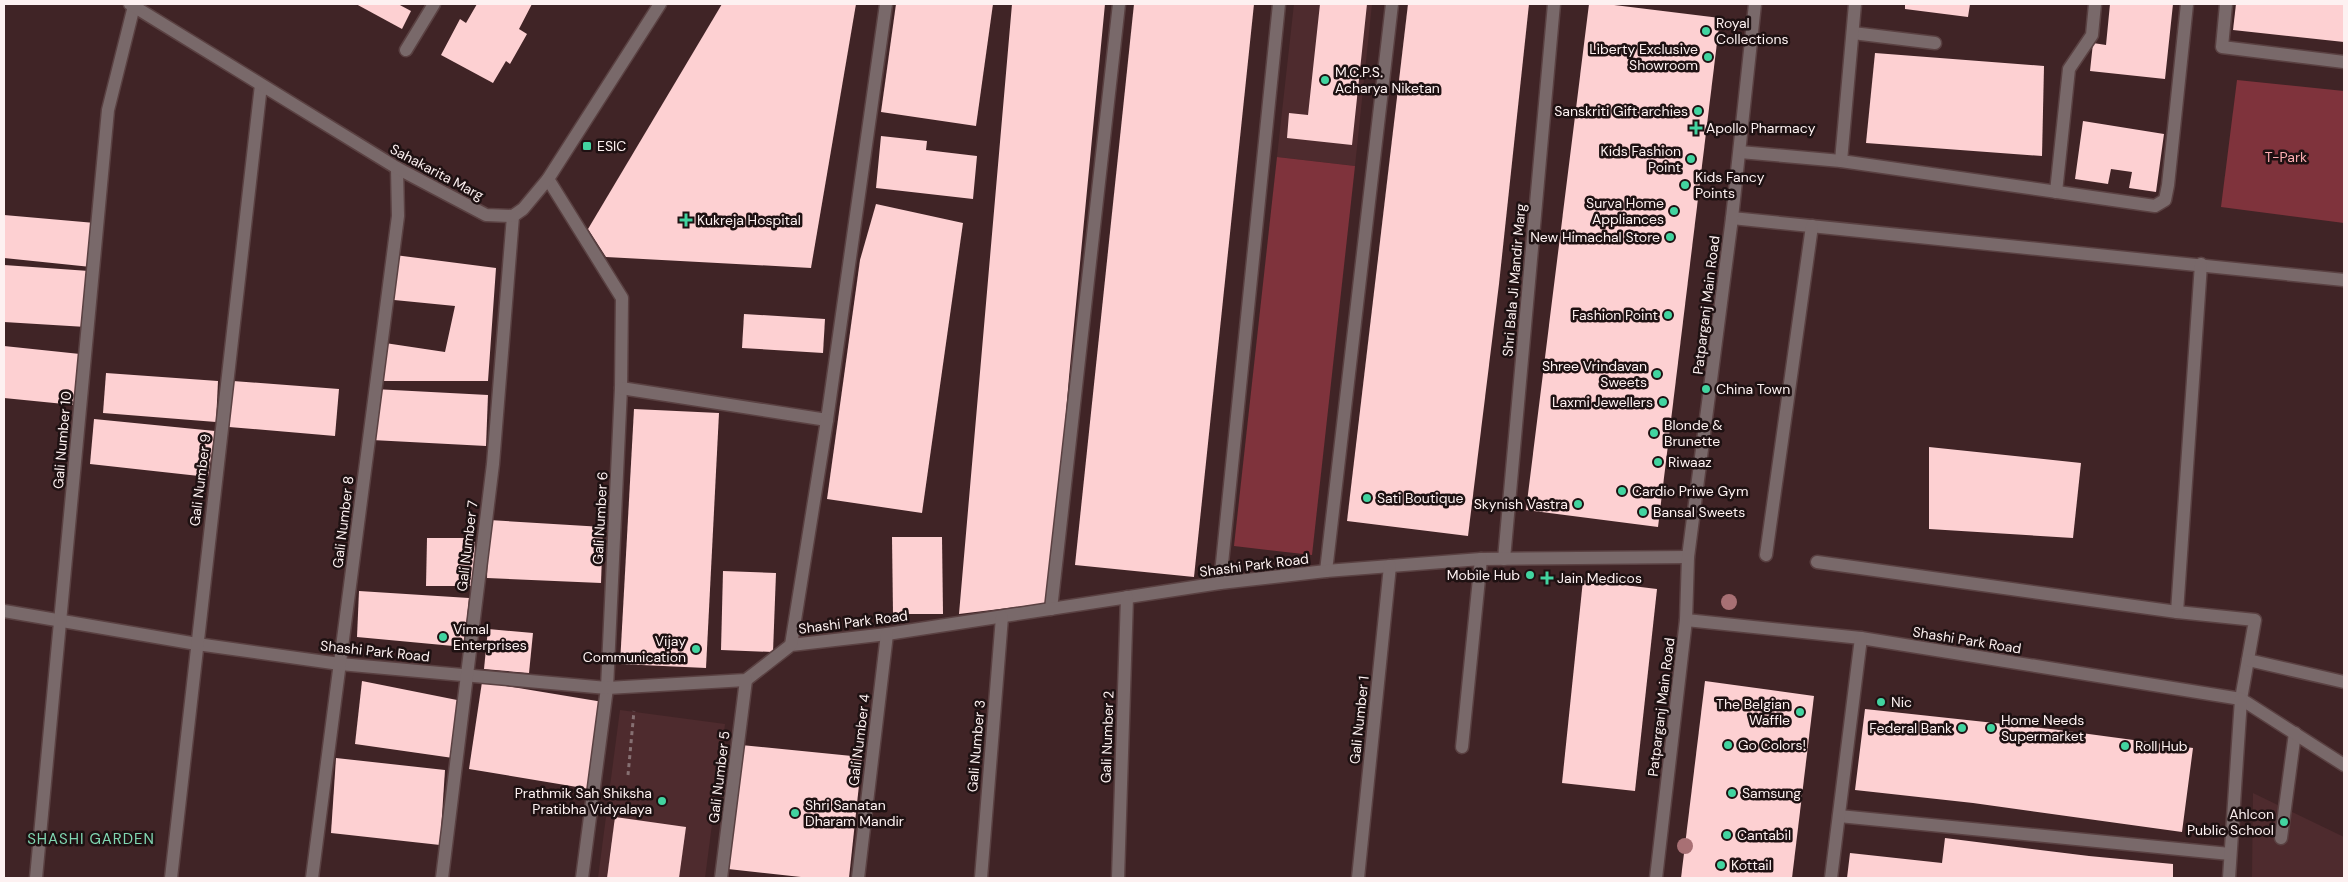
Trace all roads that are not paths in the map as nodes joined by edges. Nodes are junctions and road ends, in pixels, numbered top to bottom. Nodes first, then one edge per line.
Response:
1 (434, 4) edge
2 (660, 4) edge
3 (886, 4) edge
4 (1119, 4) edge
5 (1279, 4) edge
6 (1392, 4) edge
7 (1554, 4) edge
8 (1755, 4) edge
9 (1855, 4) edge
10 (2096, 4) edge
11 (2186, 4) edge
12 (2226, 4) edge
13 (132, 5) edge
14 (1852, 33) junction
15 (1935, 42) dead end
16 (406, 50) dead end
17 (2344, 62) edge
18 (261, 85) junction
19 (1740, 152) junction
20 (1841, 161) junction
21 (397, 168) junction
22 (548, 179) junction
23 (2056, 192) junction
24 (513, 216) junction
25 (1732, 218) junction
26 (1812, 226) junction
27 (2201, 264) junction
28 (2344, 280) edge
29 (621, 388) junction
30 (827, 420) junction
31 (1766, 555) dead end
32 (1688, 557) junction
33 (1480, 559) junction
34 (1504, 559) junction
35 (1817, 562) dead end
36 (1390, 566) junction
37 (1326, 571) junction
38 (1220, 584) junction
39 (1127, 597) junction
40 (1051, 609) junction
41 (4, 611) edge
42 (2177, 612) junction
43 (1002, 617) junction
44 (60, 619) junction
45 (1686, 620) junction
46 (887, 634) junction
47 (1861, 638) junction
48 (196, 644) junction
49 (791, 645) junction
50 (2248, 660) junction
51 (340, 664) junction
52 (465, 675) junction
53 (746, 680) junction
54 (2344, 682) edge
55 (607, 688) junction
56 (2241, 699) junction
57 (2296, 734) junction
58 (1462, 747) dead end
59 (2344, 764) edge
60 (1838, 816) junction
61 (2281, 838) dead end
62 (2230, 854) junction
63 (36, 878) edge
64 (171, 878) edge
65 (312, 878) edge
66 (442, 878) edge
67 (582, 878) edge
68 (720, 878) edge
69 (858, 878) edge
70 (981, 878) edge
71 (1118, 878) edge
72 (1358, 878) edge
73 (1656, 878) edge
74 (1831, 878) edge
75 (2230, 878) edge

1 - 16 street
2 - 22 street
3 - 30 street
4 - 40 street
5 - 38 street
6 - 37 street
7 - 34 street, Shri Bala Ji Mandir Marg
8 - 19 street, Patparganj Main Road
9 - 14 street
10 - 23 street
11 - 23 street
12 - 17 street
13 - 18 street, Sahakarita Marg
13 - 44 street, Gali Number 10
14 - 15 street
14 - 20 street
18 - 21 street, Sahakarita Marg
18 - 48 street, Gali Number 9
19 - 20 street
19 - 25 street, Patparganj Main Road
20 - 23 street
21 - 24 street, Sahakarita Marg
21 - 51 street, Gali Number 8
22 - 24 street
22 - 29 street, Gali Number 6
24 - 52 street, Gali Number 7
25 - 26 street
25 - 32 street, Patparganj Main Road
26 - 27 street
26 - 31 street
27 - 28 street
27 - 42 street
29 - 30 street
29 - 55 street, Gali Number 6
30 - 49 street
32 - 34 street, Shashi Park Road
32 - 45 street, Patparganj Main Road
33 - 34 street, Shashi Park Road
33 - 36 street, Shashi Park Road
33 - 58 street
35 - 42 street
36 - 37 street, Shashi Park Road
36 - 72 street, Gali Number 1
37 - 38 street, Shashi Park Road
38 - 39 street, Shashi Park Road
39 - 40 street, Shashi Park Road
39 - 71 street, Gali Number 2
40 - 43 street, Shashi Park Road
41 - 44 street, Shashi Park Road
42 - 50 street
43 - 46 street, Shashi Park Road
43 - 70 street, Gali Number 3
44 - 48 street, Shashi Park Road
44 - 63 street, Gali Number 10
45 - 47 street, Shashi Park Road
45 - 73 street, Patparganj Main Road
46 - 49 street, Shashi Park Road
46 - 69 street, Gali Number 4
47 - 56 street, Shashi Park Road
47 - 60 street
48 - 51 street, Shashi Park Road
48 - 64 street, Gali Number 9
49 - 53 street, Shashi Park Road
50 - 54 street
50 - 56 street
51 - 52 street, Shashi Park Road
51 - 65 street, Gali Number 8
52 - 55 street, Shashi Park Road
52 - 66 street, Gali Number 7
53 - 55 street, Shashi Park Road
53 - 68 street, Gali Number 5
55 - 67 street, Gali Number 6
56 - 57 street
56 - 62 street
57 - 59 street
57 - 61 street
60 - 62 street
60 - 74 street
62 - 75 street

